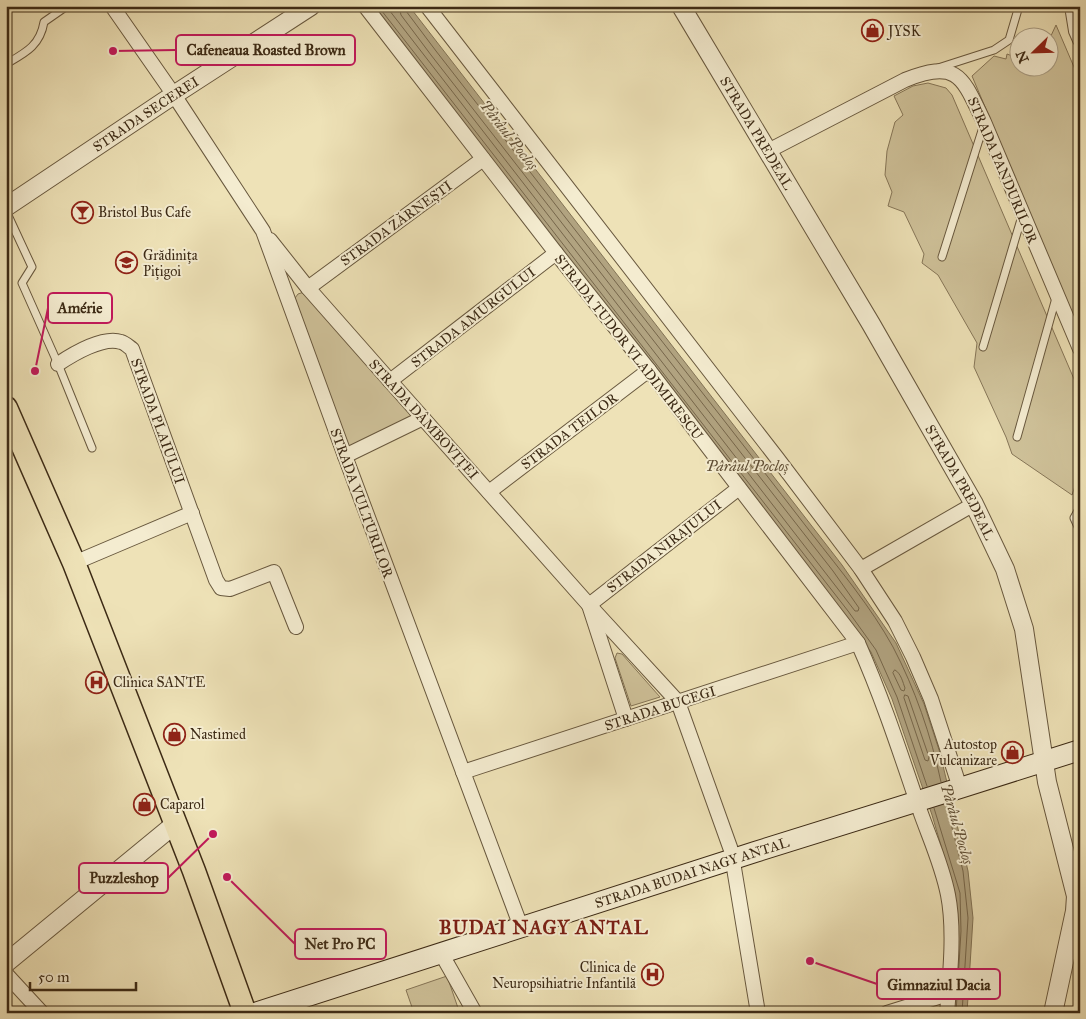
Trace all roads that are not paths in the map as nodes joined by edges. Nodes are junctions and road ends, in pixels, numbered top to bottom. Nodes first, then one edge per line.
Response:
1 (66, 6) edge
2 (112, 6) edge
3 (310, 6) edge
4 (366, 6) edge
5 (427, 6) edge
6 (681, 6) edge
7 (1019, 6) edge
8 (1072, 6) edge
9 (1080, 40) edge
10 (6, 64) edge
11 (923, 72) junction
12 (174, 95) junction
13 (984, 122) junction
14 (768, 151) junction
15 (483, 158) junction
16 (6, 209) edge
17 (1022, 213) junction
18 (263, 231) junction
19 (556, 253) junction
20 (942, 258) dead end
21 (308, 288) junction
22 (1057, 296) junction
23 (983, 347) dead end
24 (1080, 349) edge
25 (58, 364) junction
26 (649, 370) junction
27 (390, 381) junction
28 (6, 408) edge
29 (423, 418) junction
30 (1017, 437) dead end
31 (92, 448) dead end
32 (345, 456) junction
33 (739, 488) junction
34 (489, 492) junction
35 (974, 504) junction
36 (1080, 507) edge
37 (192, 513) junction
38 (1079, 529) edge
39 (74, 563) junction
40 (861, 569) junction
41 (589, 604) junction
42 (296, 626) dead end
43 (858, 644) junction
44 (678, 702) junction
45 (626, 719) junction
46 (1080, 750) edge
47 (1043, 762) junction
48 (463, 772) junction
49 (956, 790) junction
50 (919, 801) junction
51 (176, 824) junction
52 (733, 859) junction
53 (520, 927) junction
54 (1075, 931) edge
55 (441, 953) junction
56 (6, 963) edge
57 (6, 974) edge
58 (948, 994) junction
59 (42, 1013) edge
60 (245, 1013) edge
61 (255, 1013) edge
62 (475, 1013) edge
63 (758, 1013) edge
64 (887, 1013) edge
65 (947, 1013) edge
66 (1053, 1013) edge

1 - 10 lane
2 - 12 street, STRADA VULTURILOR
3 - 12 street, STRADA SECEREI
4 - 15 street, STRADA TUDOR VLADIMIRESCU
5 - 40 street
6 - 14 street, STRADA PREDEAL
7 - 11 lane
8 - 9 street
11 - 13 street, STRADA PANDURILOR
11 - 14 street, STRADA PANDURILOR
12 - 16 street, STRADA SECEREI
12 - 18 street, STRADA VULTURILOR
13 - 17 street, STRADA PANDURILOR
13 - 20 lane
14 - 35 street, STRADA PREDEAL
15 - 19 street, STRADA TUDOR VLADIMIRESCU
15 - 21 street, STRADA ZĂRNEȘTI
16 - 25 lane
17 - 22 street, STRADA PANDURILOR
17 - 23 lane
18 - 21 street, STRADA DÂMBOVIȚEI
18 - 32 street, STRADA VULTURILOR
19 - 26 street, STRADA TUDOR VLADIMIRESCU
19 - 27 street, STRADA AMURGULUI
21 - 27 street, STRADA DÂMBOVIȚEI
22 - 24 street, STRADA PANDURILOR
22 - 30 lane
25 - 31 lane
25 - 37 street, STRADA PLAIULUI
26 - 33 street, STRADA TUDOR VLADIMIRESCU
26 - 34 street, STRADA TEILOR
27 - 29 street, STRADA DÂMBOVIȚEI
28 - 39 main road
29 - 32 street
29 - 34 street, STRADA DÂMBOVIȚEI
32 - 48 street, STRADA VULTURILOR
33 - 41 street, STRADA NIRAJULUI
33 - 43 street, STRADA TUDOR VLADIMIRESCU
34 - 41 street, STRADA DÂMBOVIȚEI
35 - 40 street
35 - 47 street, STRADA PREDEAL
36 - 38 lane
37 - 39 street
37 - 42 street, STRADA PLAIULUI
39 - 51 main road
40 - 49 street
41 - 44 street, STRADA DÂMBOVIȚEI
41 - 45 street, STRADA DÂMBOVIȚEI
43 - 44 street, STRADA BUCEGI
43 - 50 street, STRADA TUDOR VLADIMIRESCU
44 - 45 street, STRADA BUCEGI
44 - 52 street, STRADA DÂMBOVIȚEI
45 - 48 street, STRADA BUCEGI
46 - 47 main road, STRADA BUDAI NAGY ANTAL
47 - 49 main road, STRADA BUDAI NAGY ANTAL
47 - 54 street, STRADA PREDEAL
48 - 53 street, STRADA VULTURILOR
49 - 50 main road, STRADA BUDAI NAGY ANTAL
50 - 52 main road, STRADA BUDAI NAGY ANTAL
50 - 58 street, STRADA TUDOR VLADIMIRESCU
51 - 56 street
51 - 60 main road
52 - 53 main road, STRADA BUDAI NAGY ANTAL
52 - 63 street, STRADA DÂMBOVIȚEI
53 - 55 main road, STRADA BUDAI NAGY ANTAL
54 - 66 street, STRADA PREDEAL
55 - 61 main road, STRADA BUDAI NAGY ANTAL
55 - 62 street
57 - 59 street
58 - 64 street
58 - 65 street, STRADA TUDOR VLADIMIRESCU

